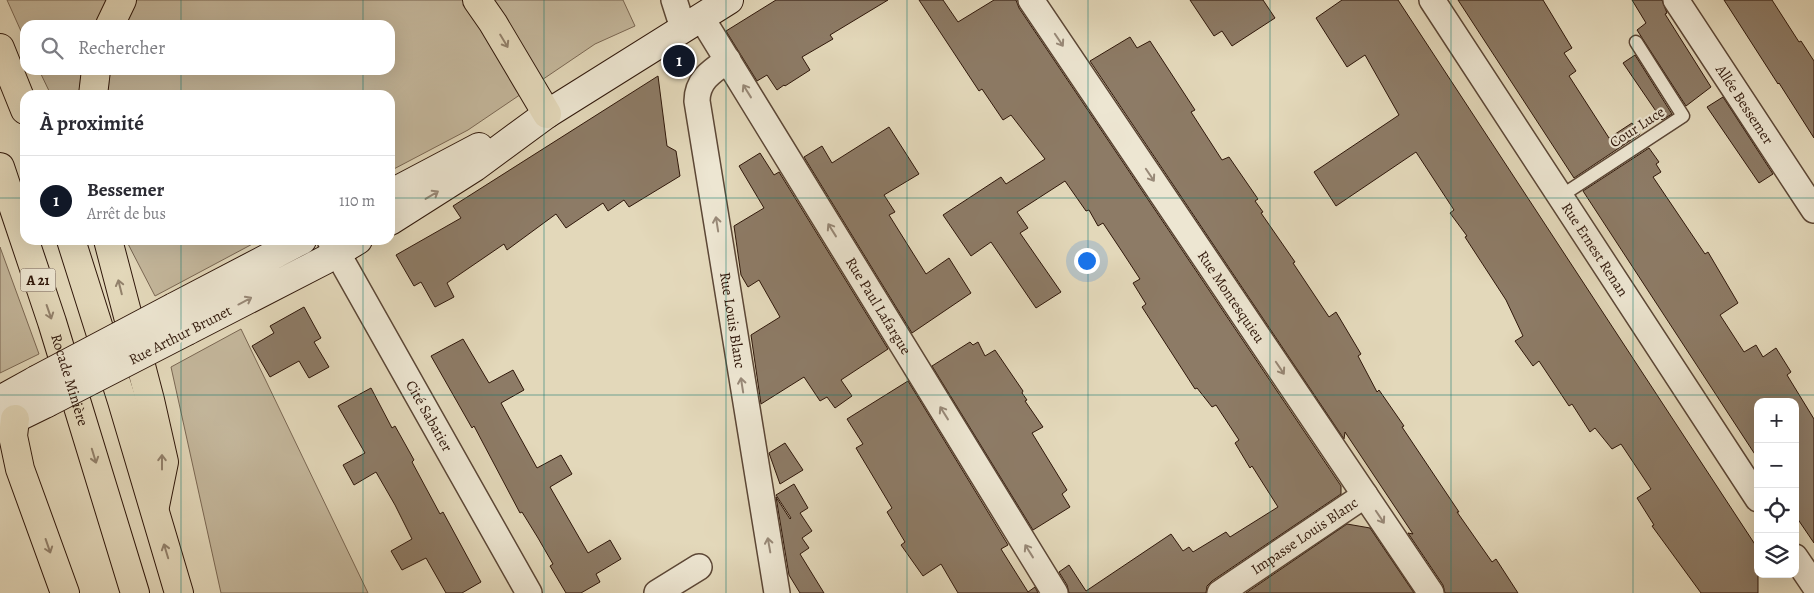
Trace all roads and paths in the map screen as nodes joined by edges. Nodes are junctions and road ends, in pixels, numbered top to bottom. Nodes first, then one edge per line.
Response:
1 (122, 0) edge
2 (477, 0) edge
3 (674, 0) edge
4 (729, 0) edge
5 (1032, 0) edge
6 (1432, 0) edge
7 (1676, 0) edge
8 (112, 20) edge
9 (692, 23) junction
10 (1636, 42) dead end
11 (0, 48) edge
12 (728, 60) junction
13 (95, 75) edge
14 (93, 90) edge
15 (20, 98) edge
16 (547, 114) junction
17 (0, 167) edge
18 (395, 191) edge
19 (1561, 196) junction
20 (1814, 210) edge
21 (395, 217) edge
22 (20, 227) edge
23 (26, 245) edge
24 (73, 245) edge
25 (109, 245) edge
26 (292, 245) edge
27 (340, 245) edge
28 (343, 245) edge
29 (38, 389) junction
30 (5, 415) edge
31 (0, 475) edge
32 (1754, 493) edge
33 (1366, 495) junction
34 (31, 501) junction
35 (154, 510) junction
36 (1799, 562) edge
37 (699, 568) dead end
38 (1814, 585) edge
39 (65, 593) edge
40 (135, 593) edge
41 (179, 593) edge
42 (529, 593) edge
43 (657, 593) edge
44 (777, 593) edge
45 (1055, 593) edge
46 (1220, 593) edge
47 (1431, 593) edge

1 - 8 highway
2 -> 16 highway
3 - 9 street, Rue Paul Lafargue
4 - 9 street
5 -> 33 street, Rue Montesquieu
6 - 19 street, Rue Ernest Renan
7 - 20 street, Allée Bessemer
9 - 12 street, Rue Paul Lafargue
9 - 16 street
10 - 19 lane, Cour Luce
11 - 15 highway
44 -> 12 street, Rue Louis Blanc
45 -> 12 street, Rue Paul Lafargue
13 - 14 highway
16 - 18 street
21 -> 16 street
17 -> 22 highway, Rocade Minière / A 21
19 - 32 street, Rue Ernest Renan
23 -> 40 highway, Rocade Minière / A 21
24 - 35 highway
35 -> 25 highway
26 - 29 street, Rue Arthur Brunet, bridge
29 -> 27 street, Rue Arthur Brunet, bridge
28 - 42 street, Cité Sabatier
29 - 30 street, Rue Arthur Brunet
30 - 34 highway
31 - 34 highway
33 - 46 street, Impasse Louis Blanc
33 -> 47 street, Rue Montesquieu
34 -> 39 highway
41 -> 35 highway
36 - 38 street
37 - 43 street

